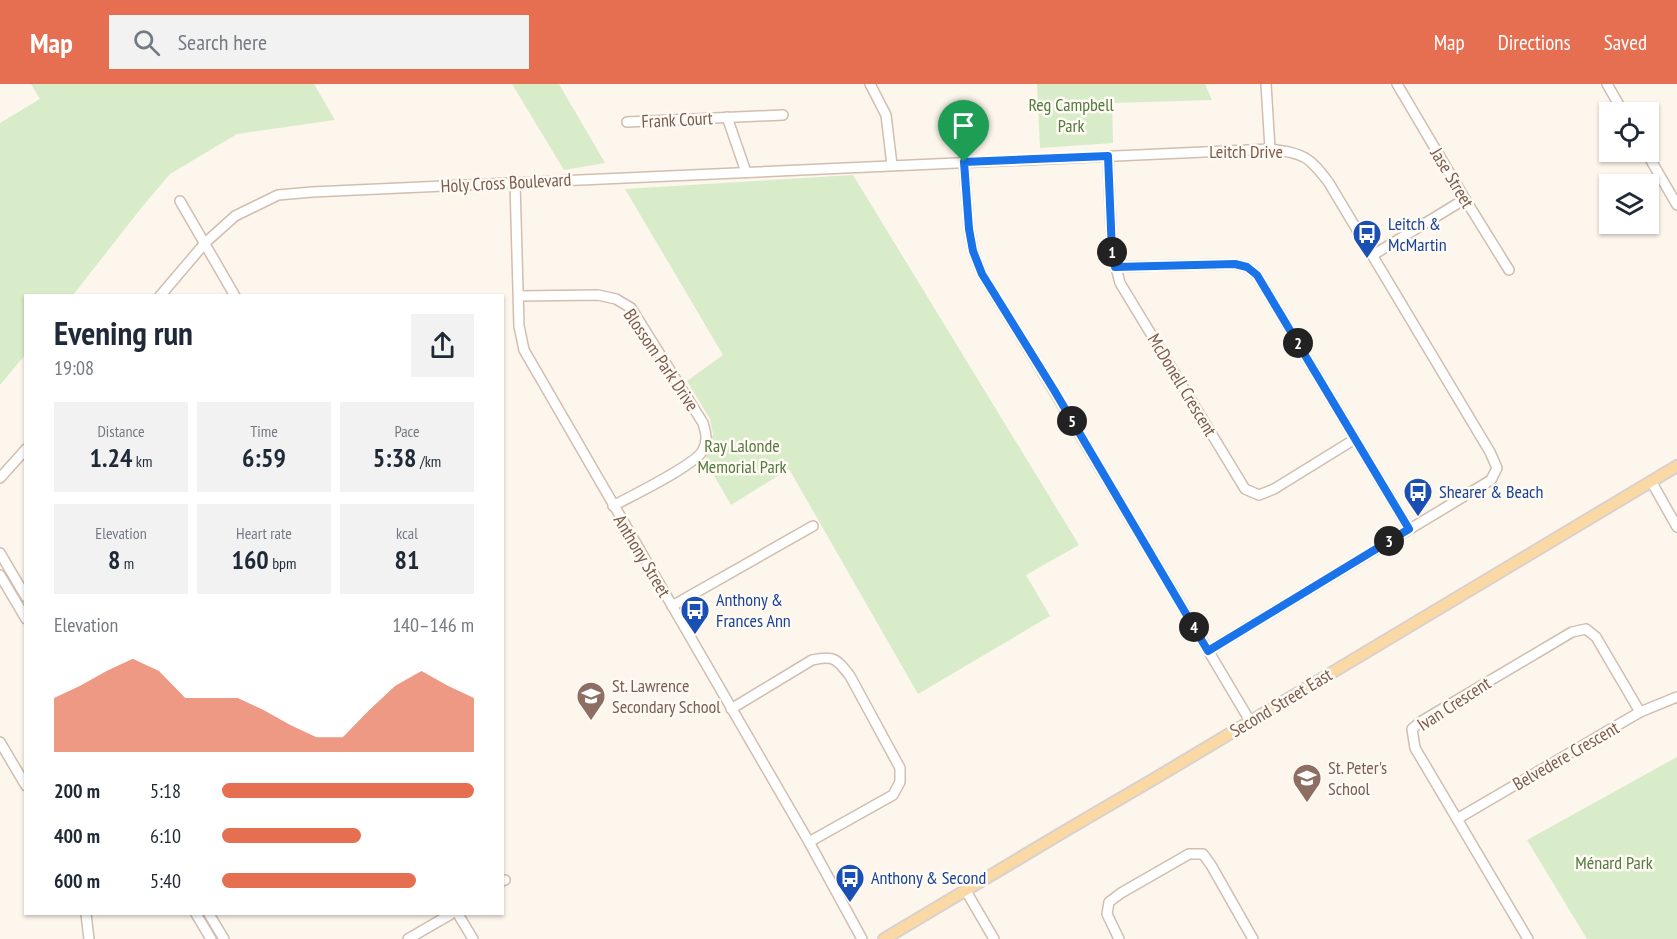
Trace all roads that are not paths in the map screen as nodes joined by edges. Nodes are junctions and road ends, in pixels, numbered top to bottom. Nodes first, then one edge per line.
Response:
1 (870, 84) edge
2 (1266, 84) edge
3 (1397, 84) edge
4 (1607, 84) edge
5 (1617, 102) edge
6 (783, 115) dead end
7 (727, 117) junction
8 (627, 122) dead end
9 (1270, 149) junction
10 (1108, 156) junction
11 (964, 162) junction
12 (1652, 162) edge
13 (892, 165) junction
14 (746, 172) junction
15 (515, 183) junction
16 (1465, 199) junction
17 (180, 201) dead end
18 (1677, 205) edge
19 (205, 243) junction
20 (1372, 255) junction
21 (1115, 267) junction
22 (1509, 270) dead end
23 (162, 294) edge
24 (234, 294) edge
25 (519, 296) junction
26 (1355, 439) junction
27 (24, 451) edge
28 (1677, 466) edge
29 (0, 478) edge
30 (1651, 481) junction
31 (613, 506) junction
32 (813, 526) dead end
33 (1677, 526) edge
34 (1409, 529) junction
35 (0, 553) edge
36 (0, 575) edge
37 (24, 594) edge
38 (672, 606) junction
39 (24, 616) edge
40 (1208, 651) junction
41 (1677, 697) edge
42 (731, 709) junction
43 (1640, 712) junction
44 (1250, 721) junction
45 (0, 742) edge
46 (24, 783) edge
47 (1457, 819) junction
48 (808, 842) junction
49 (966, 891) junction
50 (86, 915) edge
51 (197, 915) edge
52 (210, 915) edge
53 (449, 915) edge
54 (459, 915) edge
55 (87, 939) edge
56 (211, 939) edge
57 (224, 939) edge
58 (408, 939) edge
59 (473, 939) edge
60 (861, 939) edge
61 (884, 939) edge
62 (994, 939) edge
63 (1119, 939) edge
64 (1253, 939) edge
65 (1528, 939) edge

1 - 13 street
2 - 9 street
3 - 16 street, Jase Street
4 - 5 street
6 - 7 street, Frank Court
7 - 8 street, Frank Court
7 - 14 street
9 - 10 street, Leitch Drive
9 - 20 street, Leitch Drive
10 - 11 street, Leitch Drive
10 - 21 street, McDonell Crescent
11 - 13 street, Leitch Drive
11 - 40 street
12 - 18 street
13 - 14 street, Holy Cross Boulevard
14 - 15 street, Holy Cross Boulevard
15 - 19 street, Holy Cross Boulevard
15 - 25 street, Anthony Street
16 - 20 street
16 - 22 street, Jase Street
17 - 19 street
19 - 23 street, Holy Cross Boulevard
19 - 24 street
20 - 34 street, Leitch Drive
21 - 26 street
21 - 26 street, McDonell Crescent
25 - 31 street, Anthony Street
25 - 31 street, Blossom Park Drive
26 - 34 street
27 - 29 street
28 - 30 main road, Second Street East
30 - 33 street
30 - 44 main road, Second Street East
31 - 38 street, Anthony Street
32 - 38 street
34 - 40 street
35 - 37 street
36 - 39 street
38 - 42 street, Anthony Street
40 - 44 street
41 - 43 street, Belvedere Crescent
42 - 48 street, Anthony Street
42 - 48 street
43 - 47 street, Belvedere Crescent
43 - 47 street, Ivan Crescent
44 - 49 main road, Second Street East
45 - 46 street
47 - 65 street, Ivan Crescent
48 - 60 street, Anthony Street
49 - 61 main road, Second Street East
49 - 62 street
50 - 55 street
51 - 56 street
52 - 57 street
53 - 58 street
54 - 59 street
63 - 64 street

